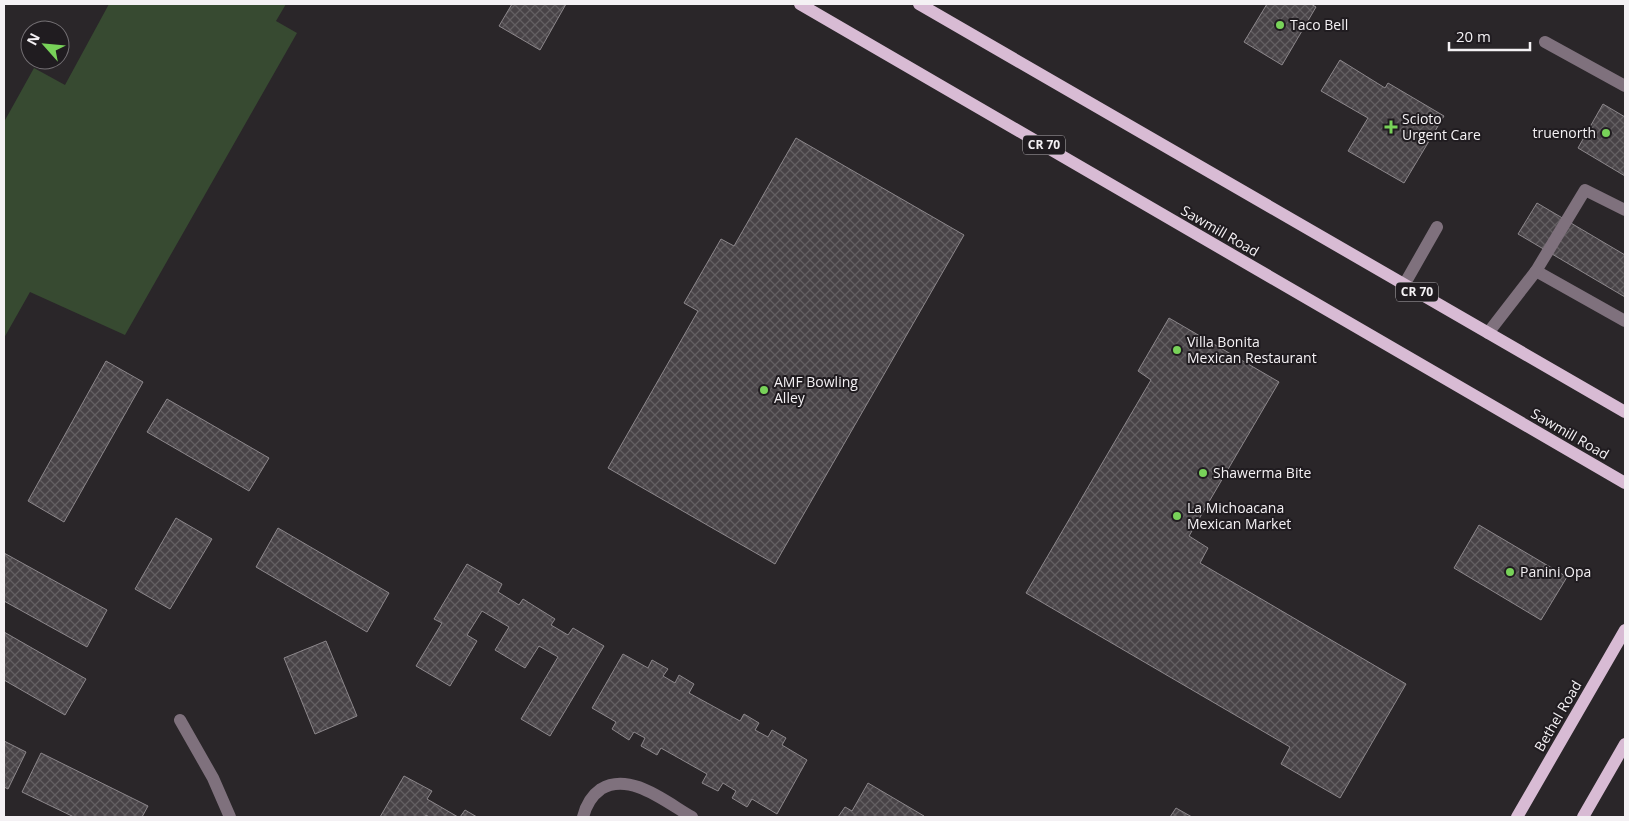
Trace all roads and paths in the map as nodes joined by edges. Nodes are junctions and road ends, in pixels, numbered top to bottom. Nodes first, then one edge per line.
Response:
1 (800, 4) edge
2 (918, 4) edge
3 (1545, 42) dead end
4 (1625, 86) edge
5 (1625, 210) edge
6 (1437, 228) dead end
7 (1536, 271) junction
8 (1404, 285) junction
9 (1625, 321) edge
10 (1488, 333) junction
11 (1625, 412) edge
12 (1625, 483) edge
13 (1625, 630) edge
14 (180, 720) dead end
15 (1625, 744) edge
16 (230, 817) edge
17 (583, 817) edge
18 (692, 817) edge
19 (1517, 817) edge
20 (1583, 817) edge

1 - 12 main road, Sawmill Road / CR 70
2 - 8 main road, CR 70
3 - 4 street
5 - 7 street
6 - 8 street
7 - 9 street
7 - 10 street
8 - 10 main road, CR 70
10 - 11 main road, CR 70
13 - 19 main road, Bethel Road
14 - 16 street
15 - 20 main road
17 - 18 street

